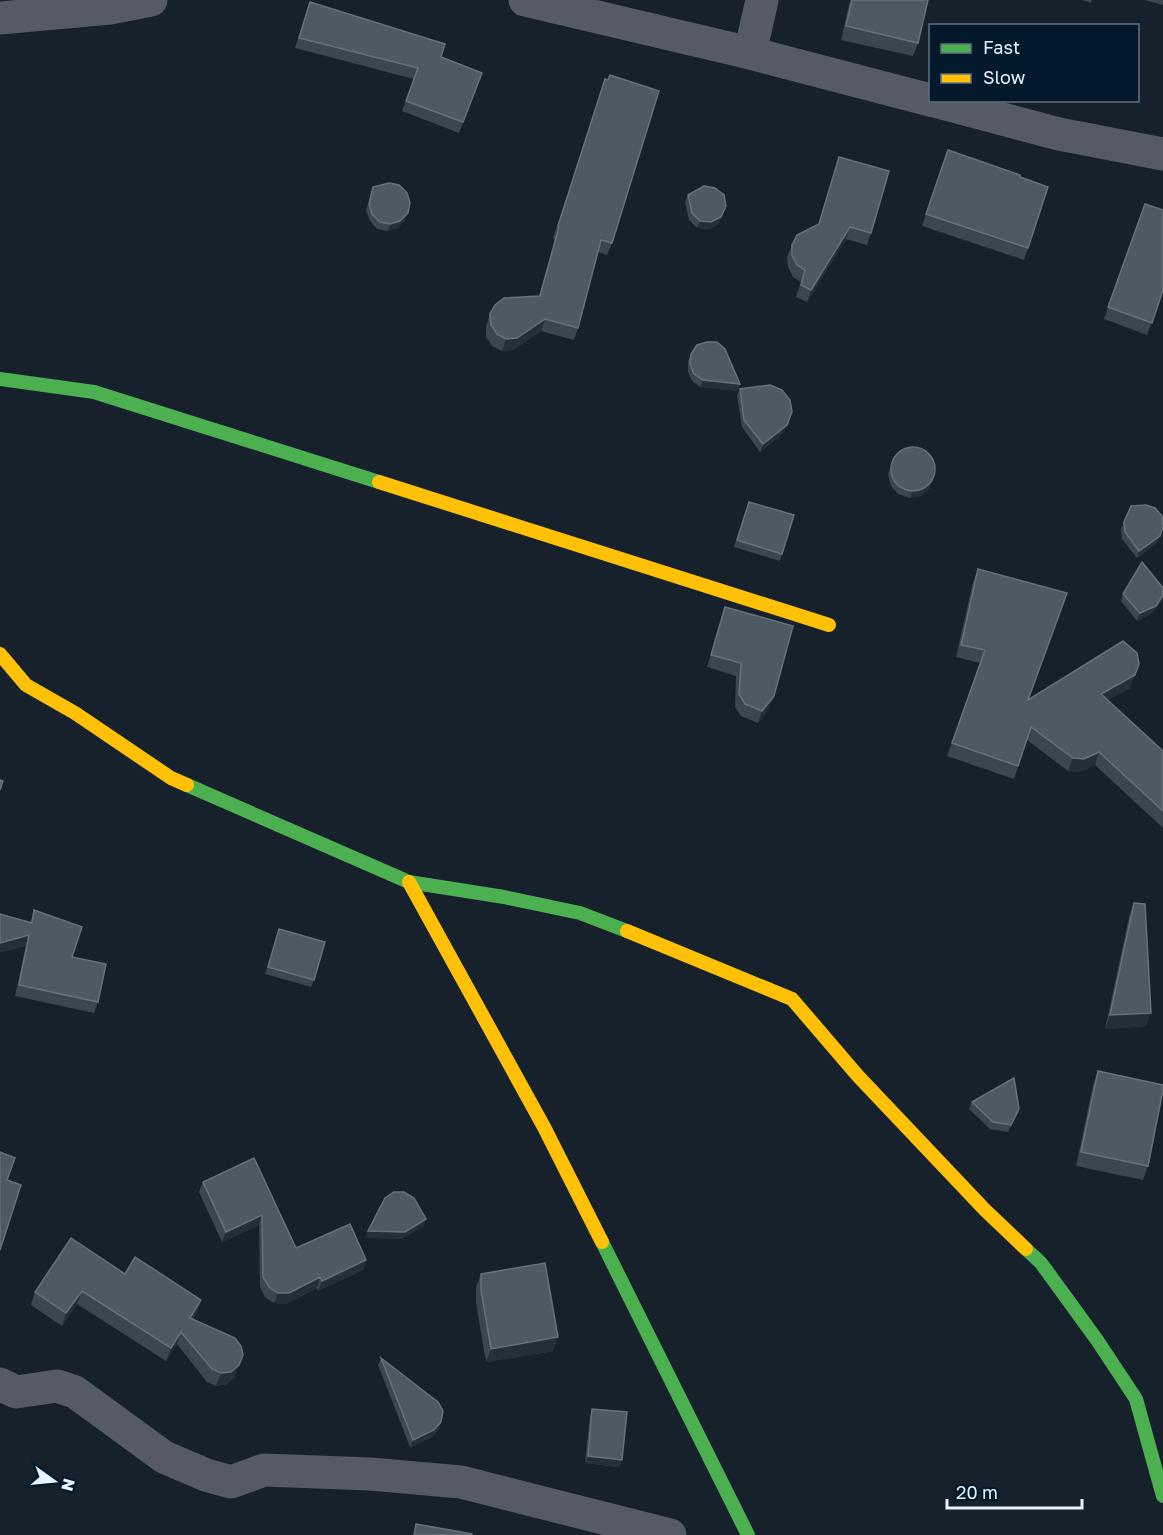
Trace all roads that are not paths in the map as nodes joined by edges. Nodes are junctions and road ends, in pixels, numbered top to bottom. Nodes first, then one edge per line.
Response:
1 (151, 0) edge
2 (525, 0) edge
3 (762, 0) edge
4 (0, 18) edge
5 (750, 53) junction
6 (929, 99) edge
7 (939, 102) edge
8 (1163, 154) edge
9 (0, 379) edge
10 (829, 625) dead end
11 (0, 654) edge
12 (409, 882) junction
13 (0, 1384) edge
14 (1163, 1496) edge
15 (670, 1535) edge
16 (748, 1535) edge

1 - 4 street
2 - 5 street
3 - 5 street
5 - 6 street
7 - 8 street
9 - 10 street
11 - 12 street
12 - 14 street
12 - 16 street
13 - 15 street

